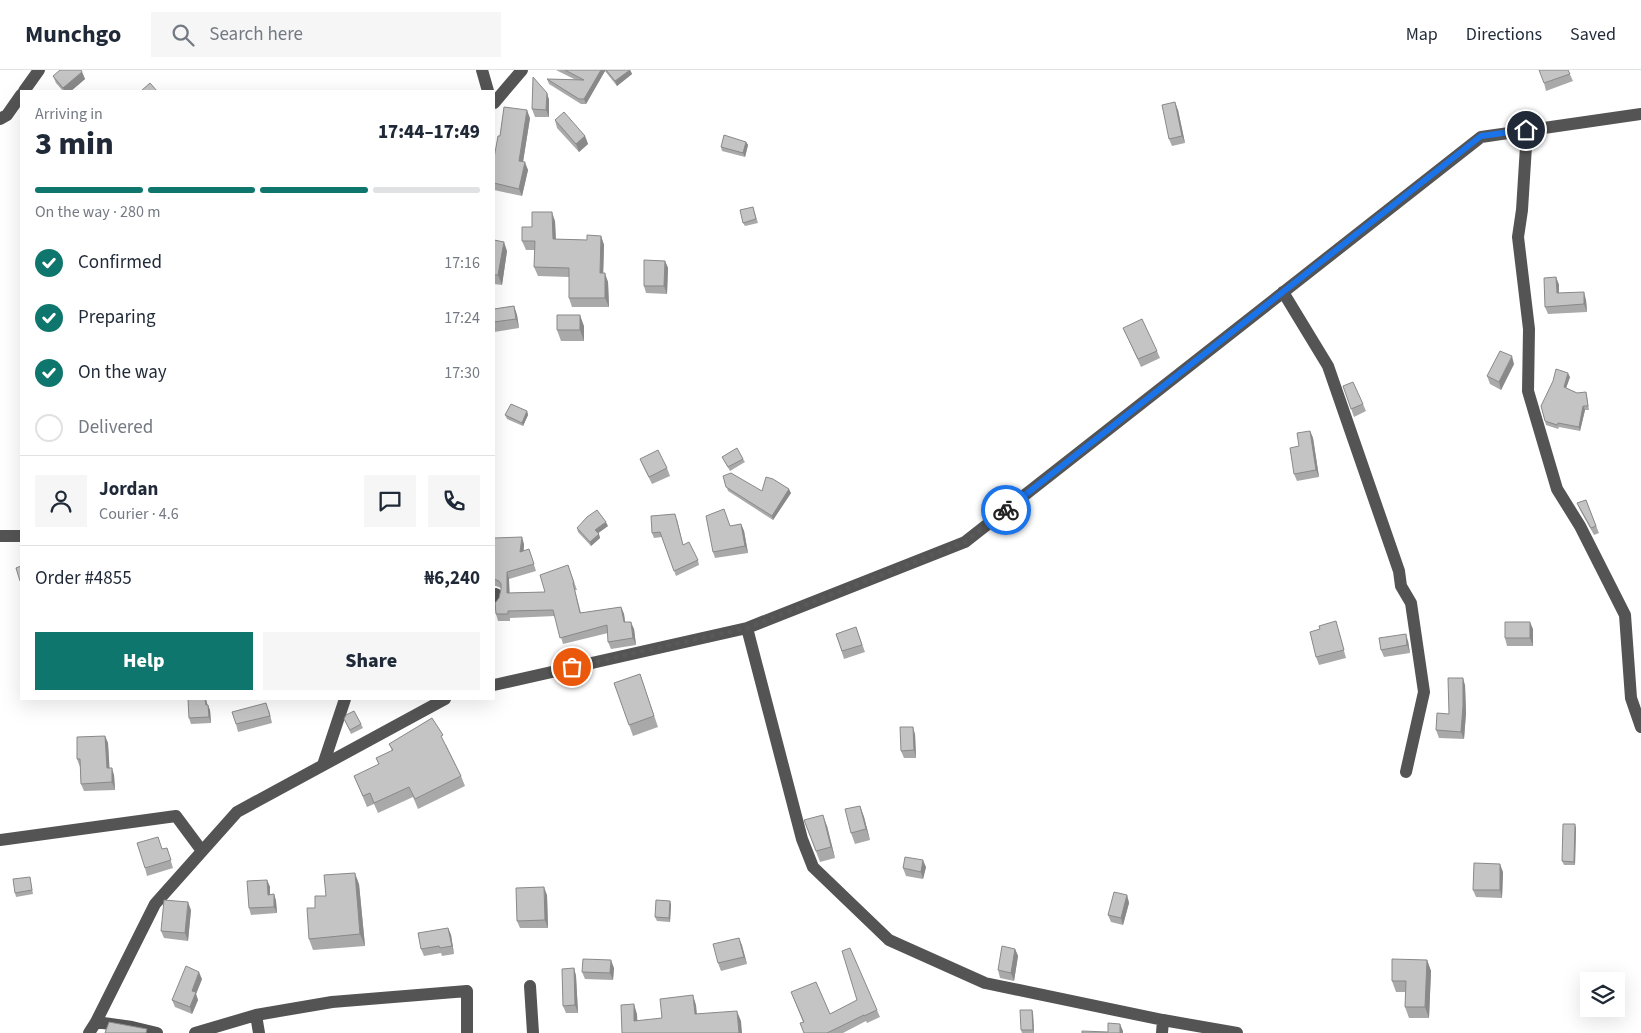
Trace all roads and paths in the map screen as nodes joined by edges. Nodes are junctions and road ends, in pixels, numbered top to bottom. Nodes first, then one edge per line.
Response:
1 (39, 70) edge
2 (482, 70) edge
3 (522, 70) edge
4 (25, 90) edge
5 (488, 90) edge
6 (20, 97) edge
7 (495, 102) edge
8 (1641, 114) edge
9 (0, 119) edge
10 (1526, 130) junction
11 (1283, 292) junction
12 (0, 536) edge
13 (20, 536) edge
14 (747, 628) junction
15 (495, 685) edge
16 (345, 700) edge
17 (443, 700) edge
18 (1641, 727) edge
19 (323, 765) junction
20 (1406, 772) dead end
21 (0, 840) edge
22 (202, 851) junction
23 (530, 986) dead end
24 (256, 1015) junction
25 (1162, 1020) junction
26 (92, 1028) edge
27 (157, 1033) edge
28 (195, 1033) edge
29 (259, 1033) edge
30 (467, 1033) edge
31 (533, 1033) edge
32 (1162, 1033) edge
33 (1237, 1033) edge

1 - 4 street
2 - 5 street
3 - 7 street
6 - 9 street
8 - 10 street
10 - 11 street
10 - 18 street
11 - 14 street
11 - 20 street
12 - 13 street
14 - 15 street
14 - 25 street
16 - 19 street
17 - 19 street
19 - 22 street
21 - 22 street
22 - 26 street
23 - 31 street
24 - 28 street
24 - 29 street
24 - 30 street
25 - 32 street
25 - 33 street
26 - 27 street

